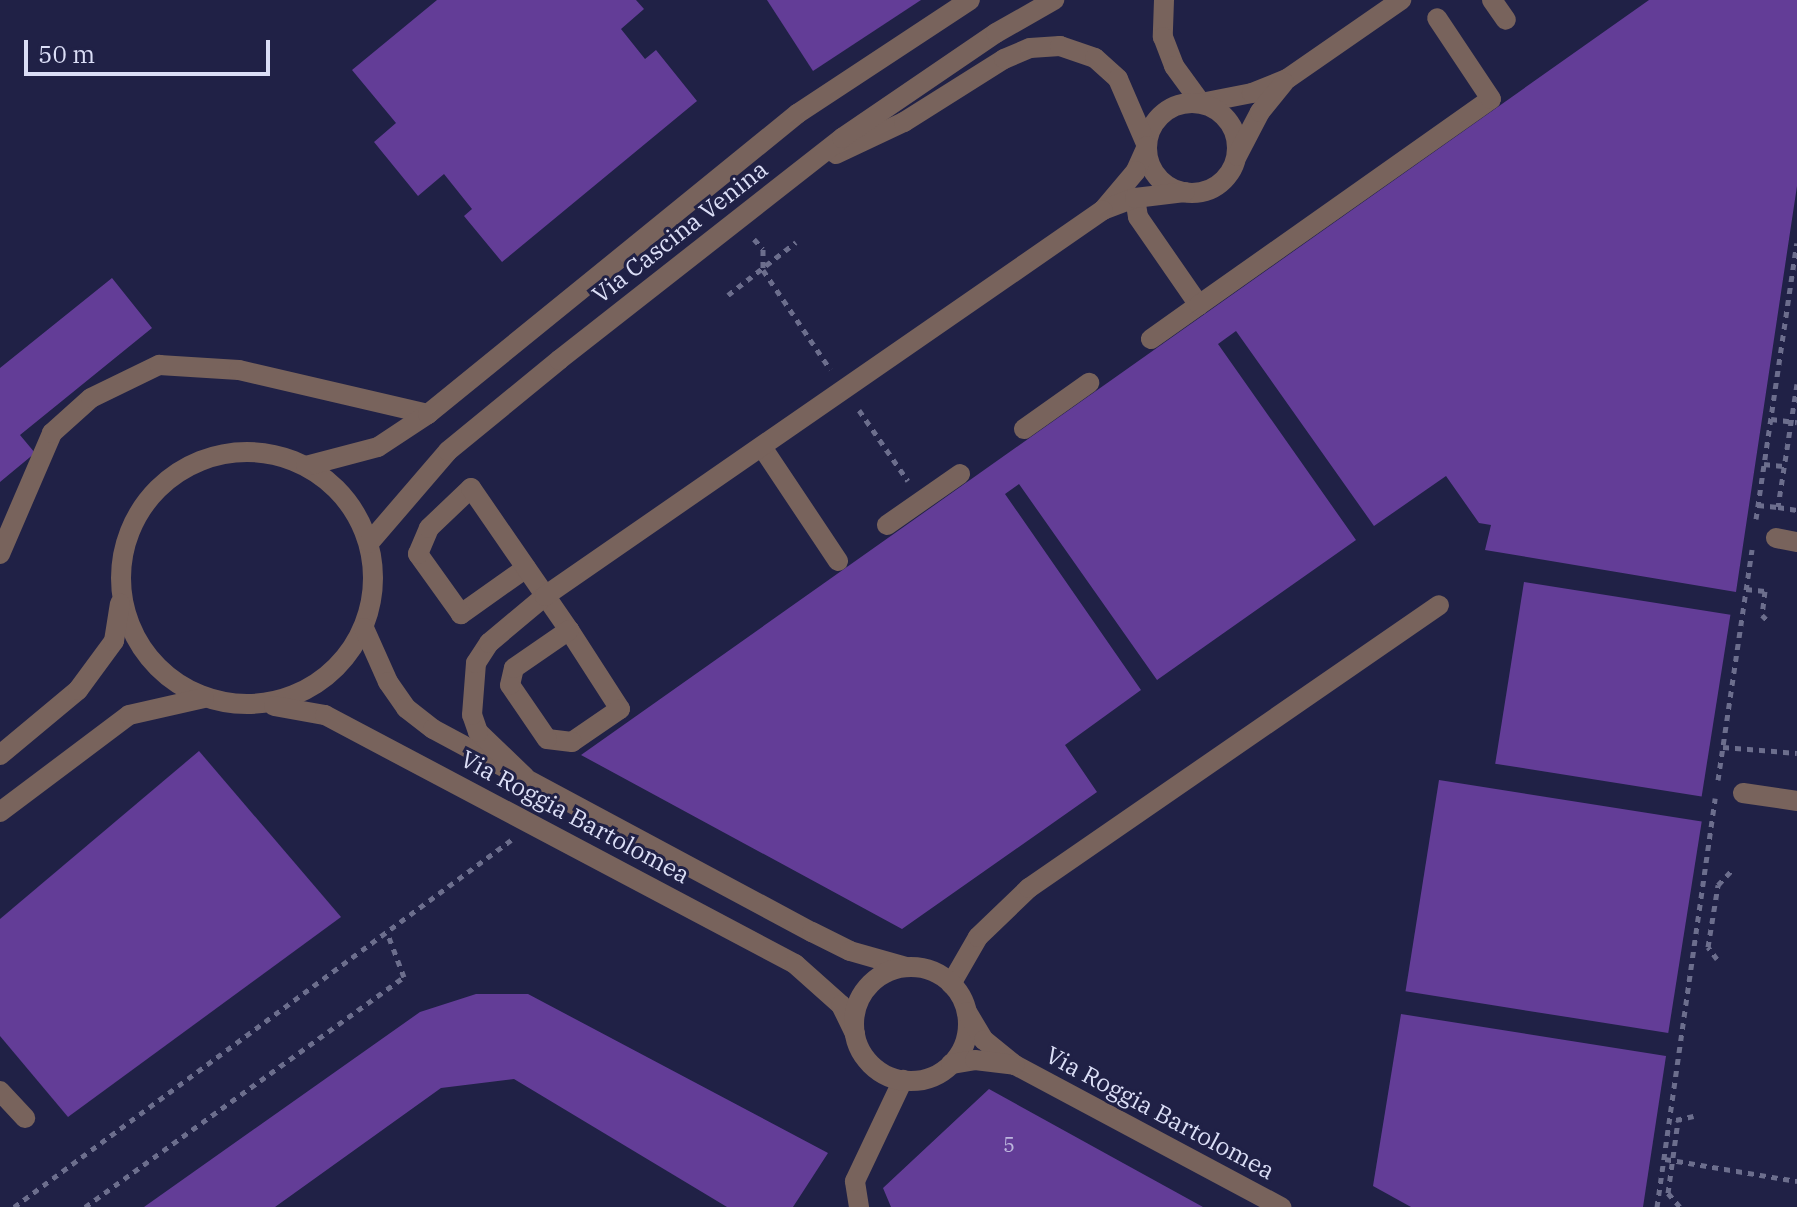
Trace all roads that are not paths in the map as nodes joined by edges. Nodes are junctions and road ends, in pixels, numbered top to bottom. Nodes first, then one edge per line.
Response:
1 (970, 0) edge
2 (1054, 0) edge
3 (1164, 0) edge
4 (1401, 0) edge
5 (1492, 0) edge
6 (1437, 18) dead end
7 (1506, 20) dead end
8 (1287, 79) junction
9 (1201, 103) junction
10 (1147, 146) junction
11 (1236, 158) junction
12 (798, 173) junction
13 (1185, 192) junction
14 (1135, 198) junction
15 (1103, 210) junction
16 (1199, 305) junction
17 (1151, 339) dead end
18 (1089, 383) dead end
19 (428, 414) junction
20 (1024, 429) dead end
21 (762, 447) junction
22 (306, 466) junction
23 (960, 474) dead end
24 (887, 525) dead end
25 (369, 543) junction
26 (0, 554) edge
27 (838, 561) dead end
28 (526, 568) junction
29 (122, 595) junction
30 (545, 596) junction
31 (1439, 605) dead end
32 (364, 628) junction
33 (569, 630) junction
34 (204, 698) junction
35 (238, 705) junction
36 (0, 755) edge
37 (525, 777) junction
38 (1743, 793) dead end
39 (1797, 801) edge
40 (0, 812) edge
41 (906, 967) junction
42 (951, 984) junction
43 (967, 1012) junction
44 (855, 1034) junction
45 (951, 1064) junction
46 (1015, 1065) junction
47 (903, 1080) junction
48 (0, 1091) edge
49 (25, 1118) dead end
50 (859, 1207) edge
51 (1281, 1207) edge

1 - 19 street, Via Cascina Venina
2 - 12 street, Via Cascina Venina
3 - 9 street
4 - 8 street
5 - 7 street
6 - 16 street
8 - 9 street
8 - 11 street
9 - 10 street
9 - 11 street
10 - 12 street
10 - 13 street
10 - 15 street
11 - 13 street
12 - 25 street, Via Cascina Venina
13 - 14 street
14 - 15 street
14 - 16 street
15 - 21 street
16 - 17 street
18 - 20 street
19 - 22 street, Via Cascina Venina
19 - 26 street
21 - 27 street
21 - 30 street
22 - 25 street, Via Cascina Venina
22 - 29 street, Via Cascina Venina
23 - 24 street
25 - 32 street, Via Cascina Venina
28 - 28 street
28 - 30 street
29 - 34 street, Via Cascina Venina
29 - 36 street, Via Cascina Venina
30 - 33 street
30 - 37 street
31 - 42 street
32 - 35 street, Via Cascina Venina
32 - 37 street, Via Roggia Bartolomea
33 - 33 street
34 - 35 street, Via Cascina Venina
34 - 40 street, Via Cascina Venina
35 - 44 street, Via Roggia Bartolomea
37 - 41 street, Via Roggia Bartolomea
38 - 39 street
41 - 42 street, Via Roggia Bartolomea
41 - 44 street
42 - 43 street, Via Roggia Bartolomea
43 - 45 street
43 - 46 street, Via Roggia Bartolomea
44 - 47 street, Via Roggia Bartolomea
45 - 46 street, Via Roggia Bartolomea
45 - 47 street, Via Roggia Bartolomea
46 - 51 street, Via Roggia Bartolomea
47 - 50 street
48 - 49 street

